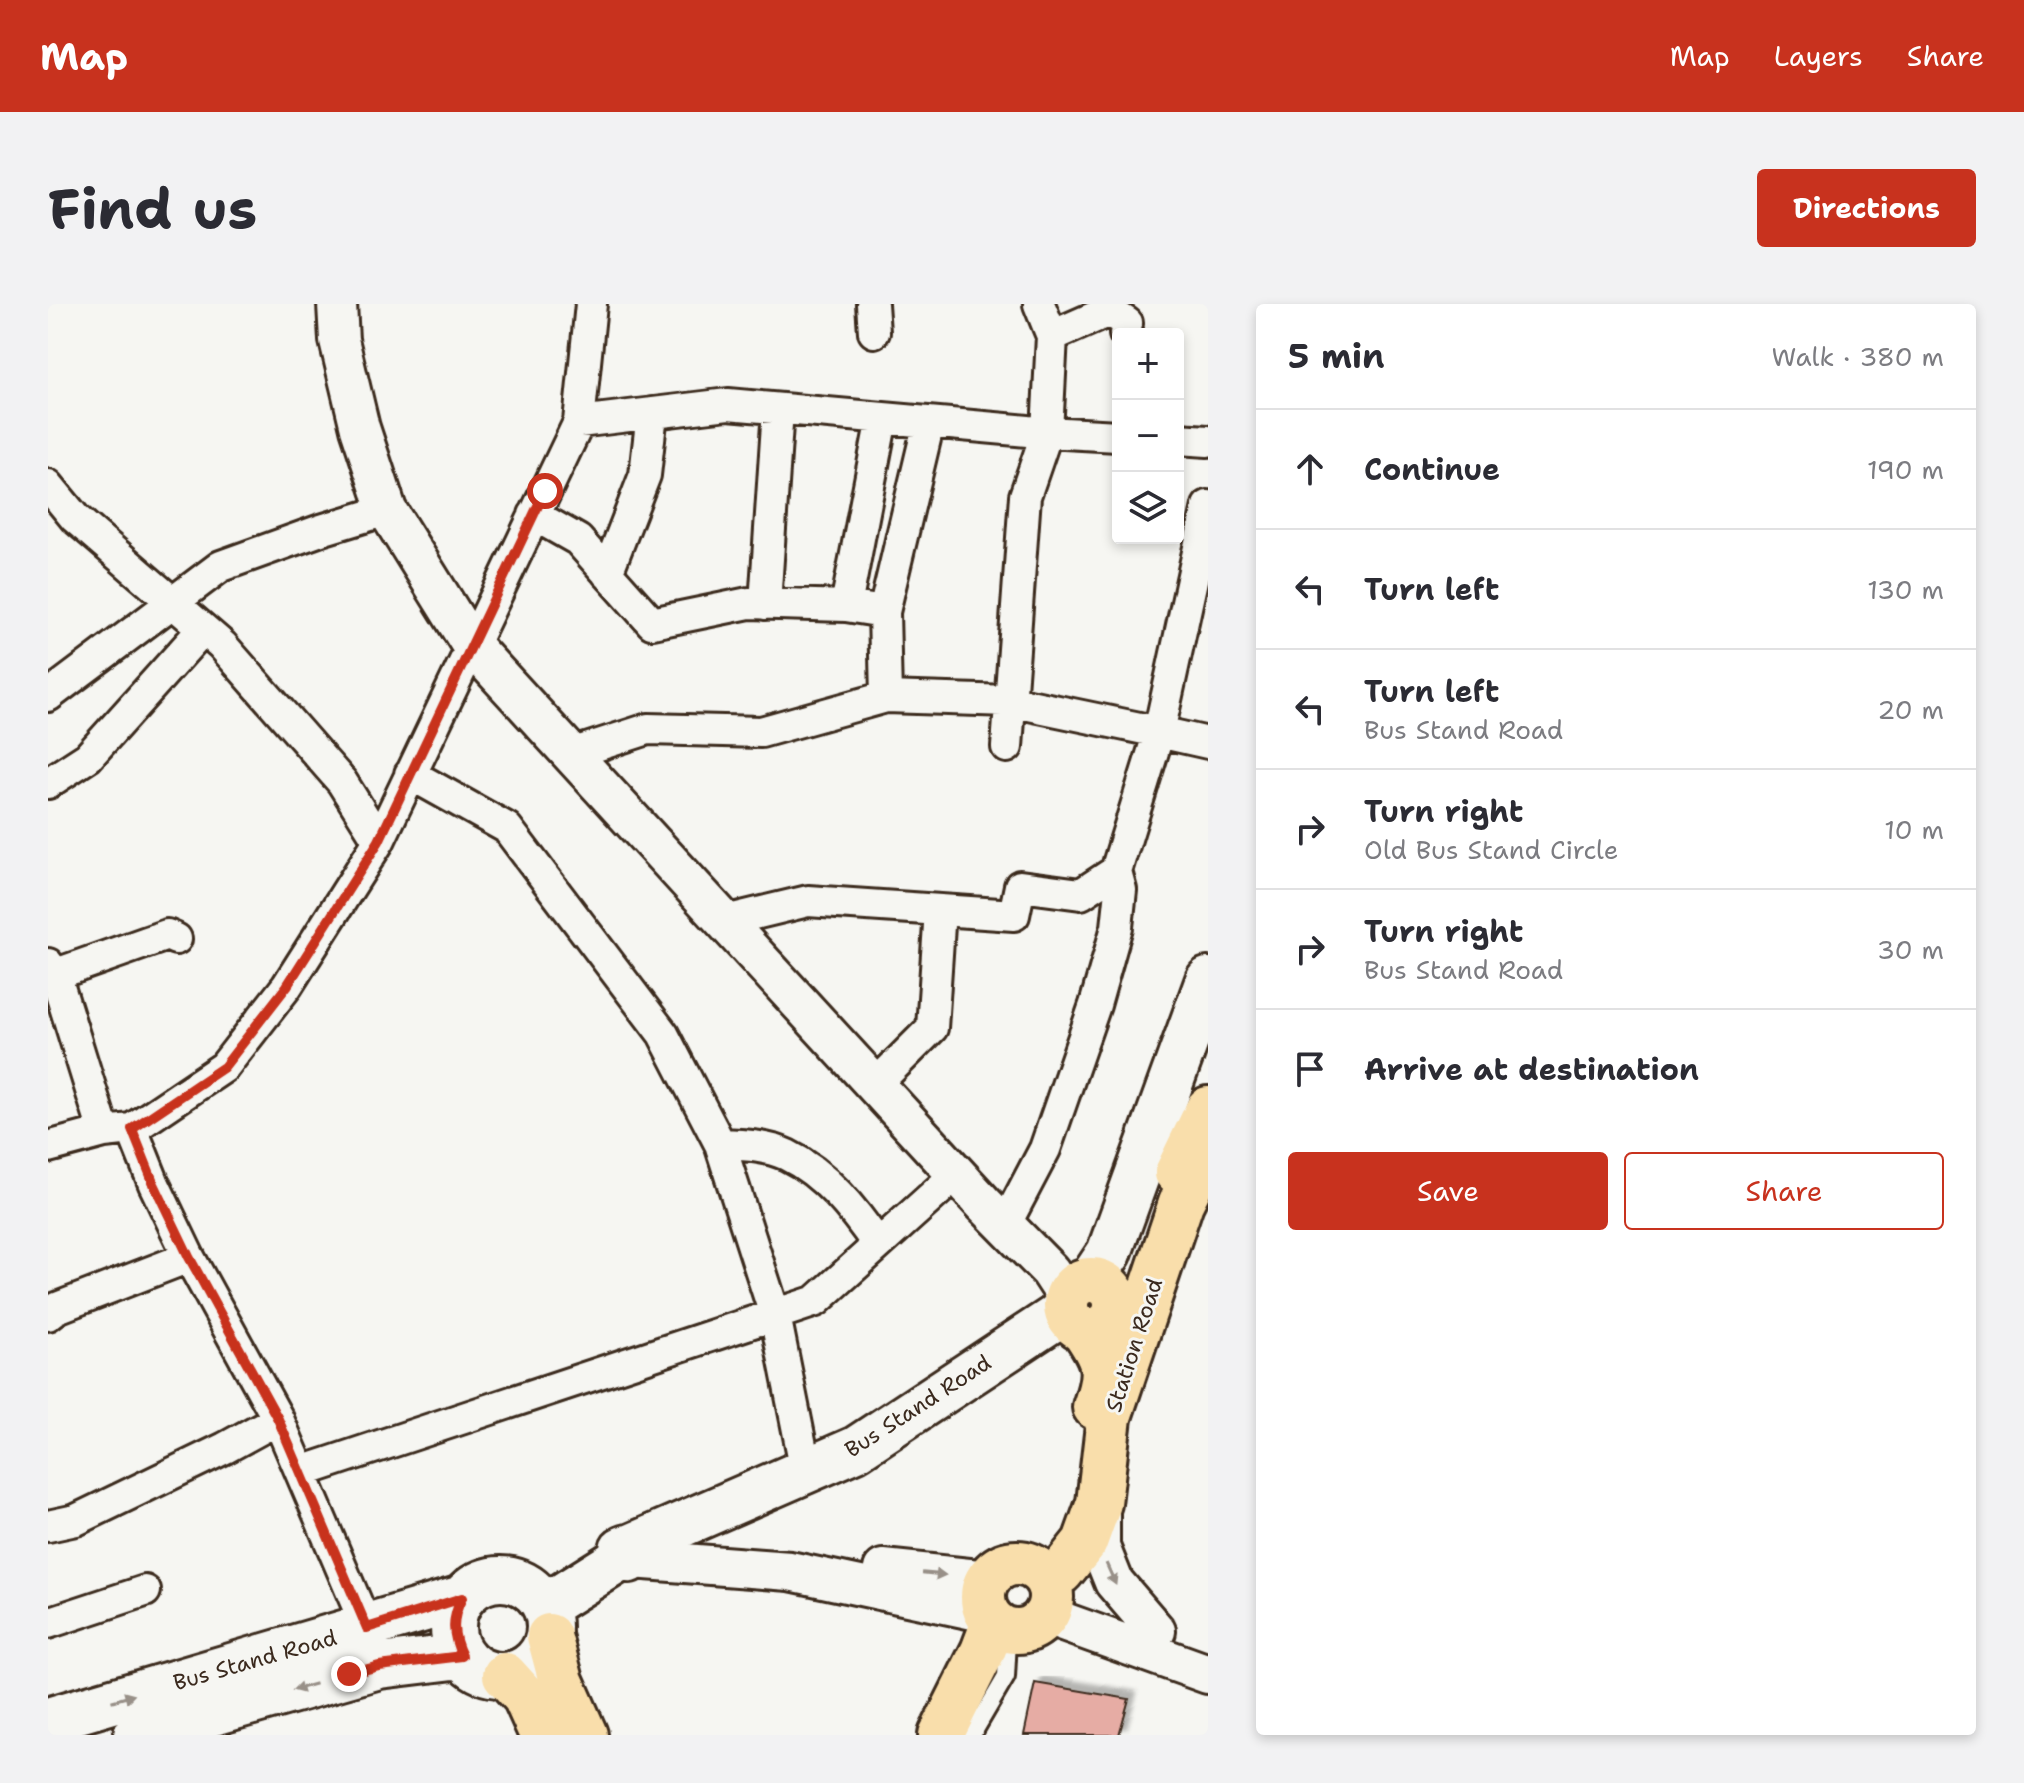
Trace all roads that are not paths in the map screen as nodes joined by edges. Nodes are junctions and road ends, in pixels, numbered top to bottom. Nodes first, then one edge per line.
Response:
1 (337, 304) edge
2 (591, 304) edge
3 (1039, 304) edge
4 (1126, 328) edge
5 (1052, 336) junction
6 (778, 409) junction
7 (652, 413) junction
8 (882, 418) junction
9 (579, 422) junction
10 (929, 422) junction
11 (1112, 426) edge
12 (1047, 432) junction
13 (1184, 439) edge
14 (1208, 441) edge
15 (48, 485) edge
16 (1208, 506) edge
17 (387, 510) junction
18 (534, 515) junction
19 (607, 573) junction
20 (172, 603) junction
21 (765, 604) junction
22 (846, 606) junction
23 (884, 612) junction
24 (203, 629) junction
25 (471, 645) junction
26 (48, 696) edge
27 (886, 697) junction
28 (1010, 701) junction
29 (1159, 732) junction
30 (1208, 743) edge
31 (1007, 747) dead end
32 (571, 754) junction
33 (410, 774) junction
34 (48, 783) edge
35 (379, 841) junction
36 (1116, 871) junction
37 (940, 910) junction
38 (725, 921) junction
39 (176, 939) dead end
40 (50, 972) edge
41 (1208, 980) edge
42 (1208, 1011) edge
43 (876, 1084) junction
44 (1208, 1109) edge
45 (118, 1130) junction
46 (720, 1144) junction
47 (48, 1147) edge
48 (1206, 1156) edge
49 (958, 1173) junction
50 (1005, 1225) junction
51 (878, 1245) junction
52 (189, 1257) junction
53 (1086, 1296) junction
54 (48, 1315) edge
55 (775, 1315) junction
56 (1127, 1365) junction
57 (278, 1419) junction
58 (806, 1471) junction
59 (301, 1472) junction
60 (1099, 1503) junction
61 (48, 1526) edge
62 (628, 1553) junction
63 (145, 1591) dead end
64 (462, 1598) junction
65 (1019, 1605) junction
66 (537, 1607) junction
67 (48, 1623) edge
68 (367, 1628) junction
69 (1156, 1631) junction
70 (1208, 1650) edge
71 (462, 1656) junction
72 (1208, 1674) edge
73 (505, 1675) junction
74 (48, 1720) edge
75 (136, 1735) edge
76 (542, 1735) edge
77 (585, 1735) edge
78 (941, 1735) edge
79 (957, 1735) edge
80 (972, 1735) edge

1 - 17 street
2 - 9 street
3 - 5 street
4 - 5 street
5 - 12 street
6 - 7 street
6 - 8 street
6 - 21 street
7 - 9 street
7 - 19 street
8 - 10 street
8 - 22 street
9 - 18 street
10 - 12 street
10 - 23 street
11 - 12 street
12 - 28 street
13 - 14 street
15 - 20 street
16 - 29 street
17 - 20 street
17 - 25 street
18 - 19 street
18 - 25 street
19 - 21 street
20 - 24 street
20 - 26 street
21 - 22 street
22 - 23 street
23 - 27 street
24 - 34 street
24 - 35 street
25 - 32 street
25 - 33 street
27 - 28 street
27 - 32 street
28 - 29 street
28 - 31 street
29 - 30 street
29 - 36 street
32 - 38 street
33 - 35 street
33 - 46 street
35 - 45 street
36 - 37 street
36 - 50 street
37 - 38 street
37 - 43 street
38 - 43 street
39 - 40 street
40 - 45 street
41 - 53 main road
42 - 53 main road
43 - 49 street
44 - 53 main road, Station Road
45 - 47 street
45 - 52 street
46 - 51 street
46 - 55 street
48 - 56 main road, Station Road
49 - 50 street
49 - 51 street
50 - 53 street
51 - 55 street
52 - 54 street
52 - 57 street
53 - 56 main road
53 - 58 main road, Bus Stand Road
53 - 65 main road, Station Road
55 - 58 street
55 - 59 street
56 - 60 main road, Station Road
57 - 59 street
57 - 61 street
58 - 62 main road, Bus Stand Road
59 - 68 street
60 - 65 main road, Station Road
60 -> 69 street
62 - 65 street
62 - 66 main road, Bus Stand Road
63 - 67 street
64 - 66 main road
64 - 68 main road, Bus Stand Road
64 - 71 main road
65 - 69 street
65 - 72 street
65 - 78 main road
65 - 79 main road
65 - 80 lane
66 - 73 main road
66 - 77 main road
74 -> 68 main road, Bus Stand Road
69 - 70 street
71 - 73 main road
71 -> 75 main road, Bus Stand Road
73 - 76 main road

